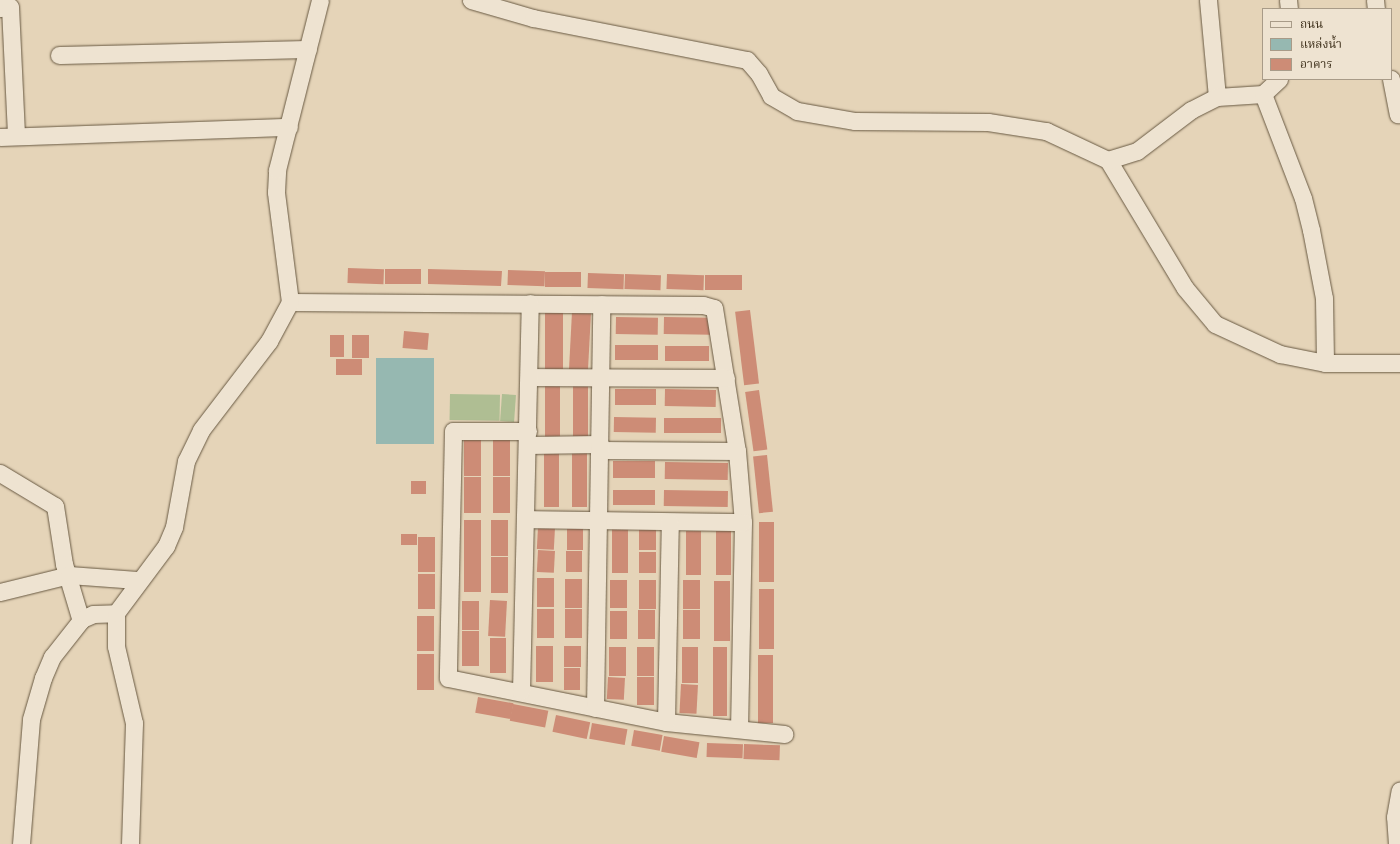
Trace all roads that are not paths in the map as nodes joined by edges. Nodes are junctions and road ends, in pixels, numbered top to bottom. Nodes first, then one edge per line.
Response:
1 (320, 0) edge
2 (471, 0) edge
3 (1208, 0) edge
4 (0, 8) edge
5 (308, 49) junction
6 (59, 55) dead end
7 (1278, 80) edge
8 (1391, 80) edge
9 (1263, 94) junction
10 (1218, 97) junction
11 (1398, 114) dead end
12 (290, 127) junction
13 (8, 137) edge
14 (1108, 160) junction
15 (290, 302) junction
16 (530, 303) junction
17 (601, 304) junction
18 (1325, 363) junction
19 (1400, 363) edge
20 (529, 377) junction
21 (600, 378) junction
22 (726, 378) junction
23 (528, 438) junction
24 (600, 447) junction
25 (737, 451) junction
26 (0, 473) edge
27 (526, 519) junction
28 (599, 520) junction
29 (670, 522) junction
30 (744, 522) junction
31 (68, 575) junction
32 (138, 580) junction
33 (0, 592) edge
34 (116, 613) junction
35 (80, 621) junction
36 (522, 690) junction
37 (595, 708) junction
38 (666, 722) junction
39 (739, 729) junction
40 (784, 734) dead end
41 (1400, 790) edge
42 (21, 844) edge
43 (130, 844) edge
44 (1397, 844) edge

1 - 5 street
2 - 14 street
3 - 10 street
4 - 13 street
5 - 6 street
5 - 12 street
7 - 9 street
8 - 11 street
9 - 10 street
9 - 18 street
10 - 14 street
12 - 13 street
12 - 15 street
14 - 18 street
15 - 16 street
15 - 32 street
16 - 17 street
16 - 20 street
17 - 21 street
17 - 22 street
18 - 19 street
20 - 21 street
20 - 23 street
21 - 22 street
21 - 24 street
22 - 25 street
23 - 24 street
23 - 27 street
23 - 36 street
24 - 25 street
24 - 28 street
25 - 30 street
26 - 31 street
27 - 28 street
27 - 36 street
28 - 29 street
28 - 37 street
29 - 30 street
29 - 38 street
30 - 39 street
31 - 32 street
31 - 33 street
31 - 35 street
32 - 34 street
34 - 35 street
34 - 43 street
35 - 42 street
36 - 37 street
37 - 38 street
38 - 39 street
39 - 40 street
41 - 44 street

